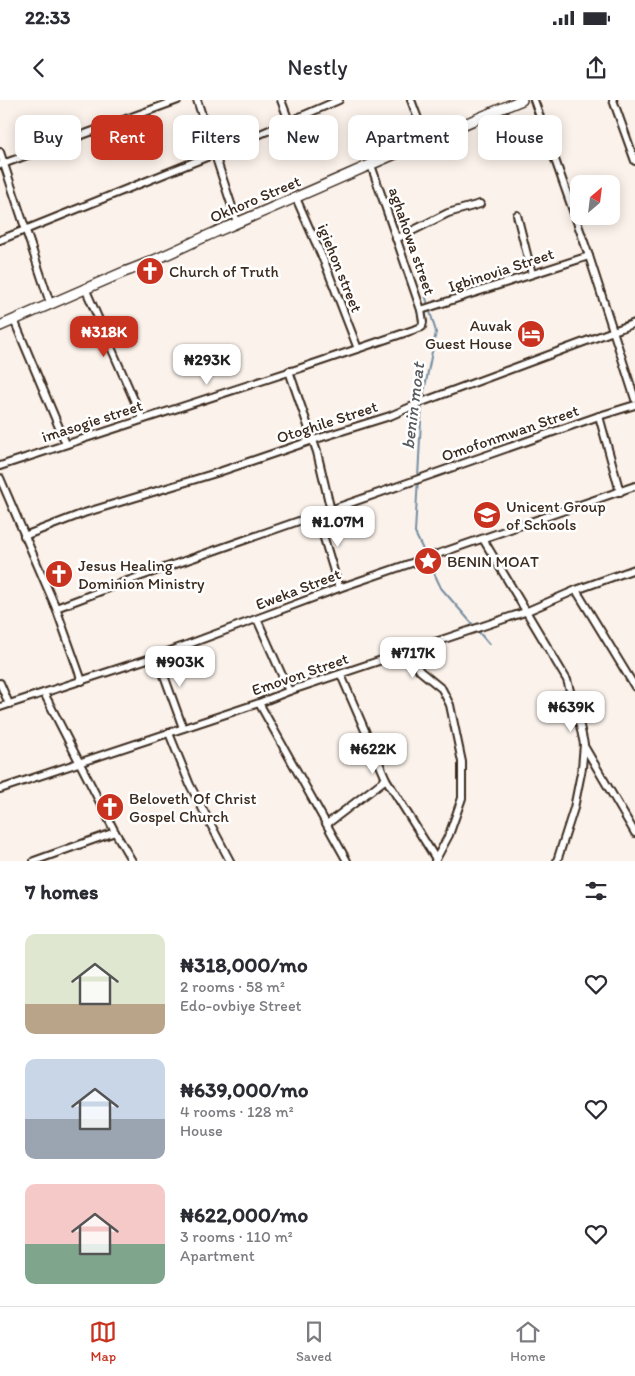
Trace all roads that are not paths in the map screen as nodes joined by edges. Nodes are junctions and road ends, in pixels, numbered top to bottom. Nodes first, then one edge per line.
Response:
1 (178, 100) edge
2 (197, 100) edge
3 (281, 100) edge
4 (338, 100) edge
5 (411, 100) edge
6 (522, 100) edge
7 (534, 100) edge
8 (613, 100) edge
9 (202, 115) edge
10 (287, 115) edge
11 (303, 115) edge
12 (417, 115) edge
13 (468, 122) edge
14 (0, 152) edge
15 (199, 160) edge
16 (216, 160) edge
17 (382, 160) edge
18 (635, 161) edge
19 (2, 164) edge
20 (371, 165) junction
21 (296, 198) junction
22 (480, 204) dead end
23 (516, 215) dead end
24 (238, 222) junction
25 (26, 230) junction
26 (396, 238) junction
27 (0, 240) edge
28 (589, 256) junction
29 (532, 274) junction
30 (85, 288) junction
31 (50, 304) junction
32 (421, 310) junction
33 (14, 320) junction
34 (635, 323) edge
35 (0, 326) edge
36 (422, 327) joint
37 (614, 332) junction
38 (358, 349) junction
39 (289, 371) junction
40 (635, 399) edge
41 (635, 405) edge
42 (599, 416) junction
43 (142, 418) junction
44 (312, 440) junction
45 (66, 444) junction
46 (0, 466) edge
47 (0, 478) edge
48 (635, 486) edge
49 (620, 492) junction
50 (331, 511) junction
51 (317, 515) junction
52 (24, 536) junction
53 (483, 539) junction
54 (635, 569) edge
55 (339, 588) junction
56 (576, 590) junction
57 (56, 608) junction
58 (525, 612) junction
59 (257, 619) junction
60 (410, 651) junction
61 (157, 656) junction
62 (341, 675) junction
63 (82, 681) junction
64 (0, 683) edge
65 (635, 687) edge
66 (289, 691) junction
67 (44, 693) junction
68 (259, 703) junction
69 (9, 704) junction
70 (0, 707) edge
71 (183, 728) junction
72 (169, 733) junction
73 (584, 744) junction
74 (80, 762) junction
75 (386, 779) junction
76 (0, 789) edge
77 (327, 824) junction
78 (115, 832) junction
79 (635, 832) edge
80 (435, 860) edge
81 (34, 861) edge
82 (132, 861) edge
83 (230, 861) edge
84 (347, 861) edge
85 (557, 861) edge

1 - 19 street
2 - 9 street
3 - 10 street
4 - 11 street
5 - 12 street
6 - 13 street, Okhoro Street
7 - 28 street
8 - 18 street
14 - 19 street
15 - 25 street
16 - 24 street
17 - 20 street, Okhoro Street
19 - 25 street
20 - 21 street, Okhoro Street
20 - 26 street, aghahowa street
21 - 24 street, Okhoro Street
21 - 38 street, igiehon street
22 - 26 street
23 - 29 street
24 - 30 street, Okhoro Street
25 - 27 street
25 - 31 street
26 - 32 street, aghahowa street
28 - 29 street, Igbinovia Street
28 - 37 street
29 - 32 street, Igbinovia Street
30 - 31 street, Okhoro Street
30 - 43 street
31 - 33 street, Okhoro Street
32 - 36 street, aghahowa street
33 - 35 street, Okhoro Street
33 - 45 street
34 - 37 street, Otoghile Street
36 - 38 street, imasogie street
37 - 40 street
37 - 44 street, Otoghile Street
38 - 39 street, imasogie street
39 - 43 street, imasogie street
39 - 44 street
41 - 42 street, Omofonmwan Street
42 - 49 street
42 - 50 street, Omofonmwan Street
43 - 45 street, imasogie street
44 - 50 street
44 - 52 street, Otoghile Street
45 - 46 street, imasogie street
47 - 52 street
48 - 49 street, Eweka Street
49 - 53 street, Eweka Street
50 - 51 street, Omofonmwan Street
51 - 55 street
51 - 57 street, Omofonmwan Street
52 - 57 street
53 - 55 street, Eweka Street
53 - 58 street
54 - 56 street, Emovon Street
55 - 59 street, Eweka Street
56 - 58 street, Emovon Street
56 - 65 street
57 - 63 street
58 - 60 street, Emovon Street
58 - 73 street
59 - 61 street, Eweka Street
59 - 66 street
60 - 62 street, Emovon Street
60 - 80 street
61 - 63 street, Eweka Street
61 - 71 street
62 - 66 street, Emovon Street
62 - 75 street
63 - 67 street, Eweka Street
64 - 69 street
66 - 68 street, Emovon Street
67 - 69 street, Eweka Street
67 - 74 street
68 - 71 street, Emovon Street
68 - 77 street
69 - 70 street, Eweka Street
71 - 72 street, Emovon Street
72 - 74 street, Emovon Street
72 - 83 street
73 - 79 street
73 - 85 street
74 - 76 street, Emovon Street
74 - 78 street
75 - 77 street
75 - 80 street
77 - 84 street
78 - 81 street
78 - 82 street

